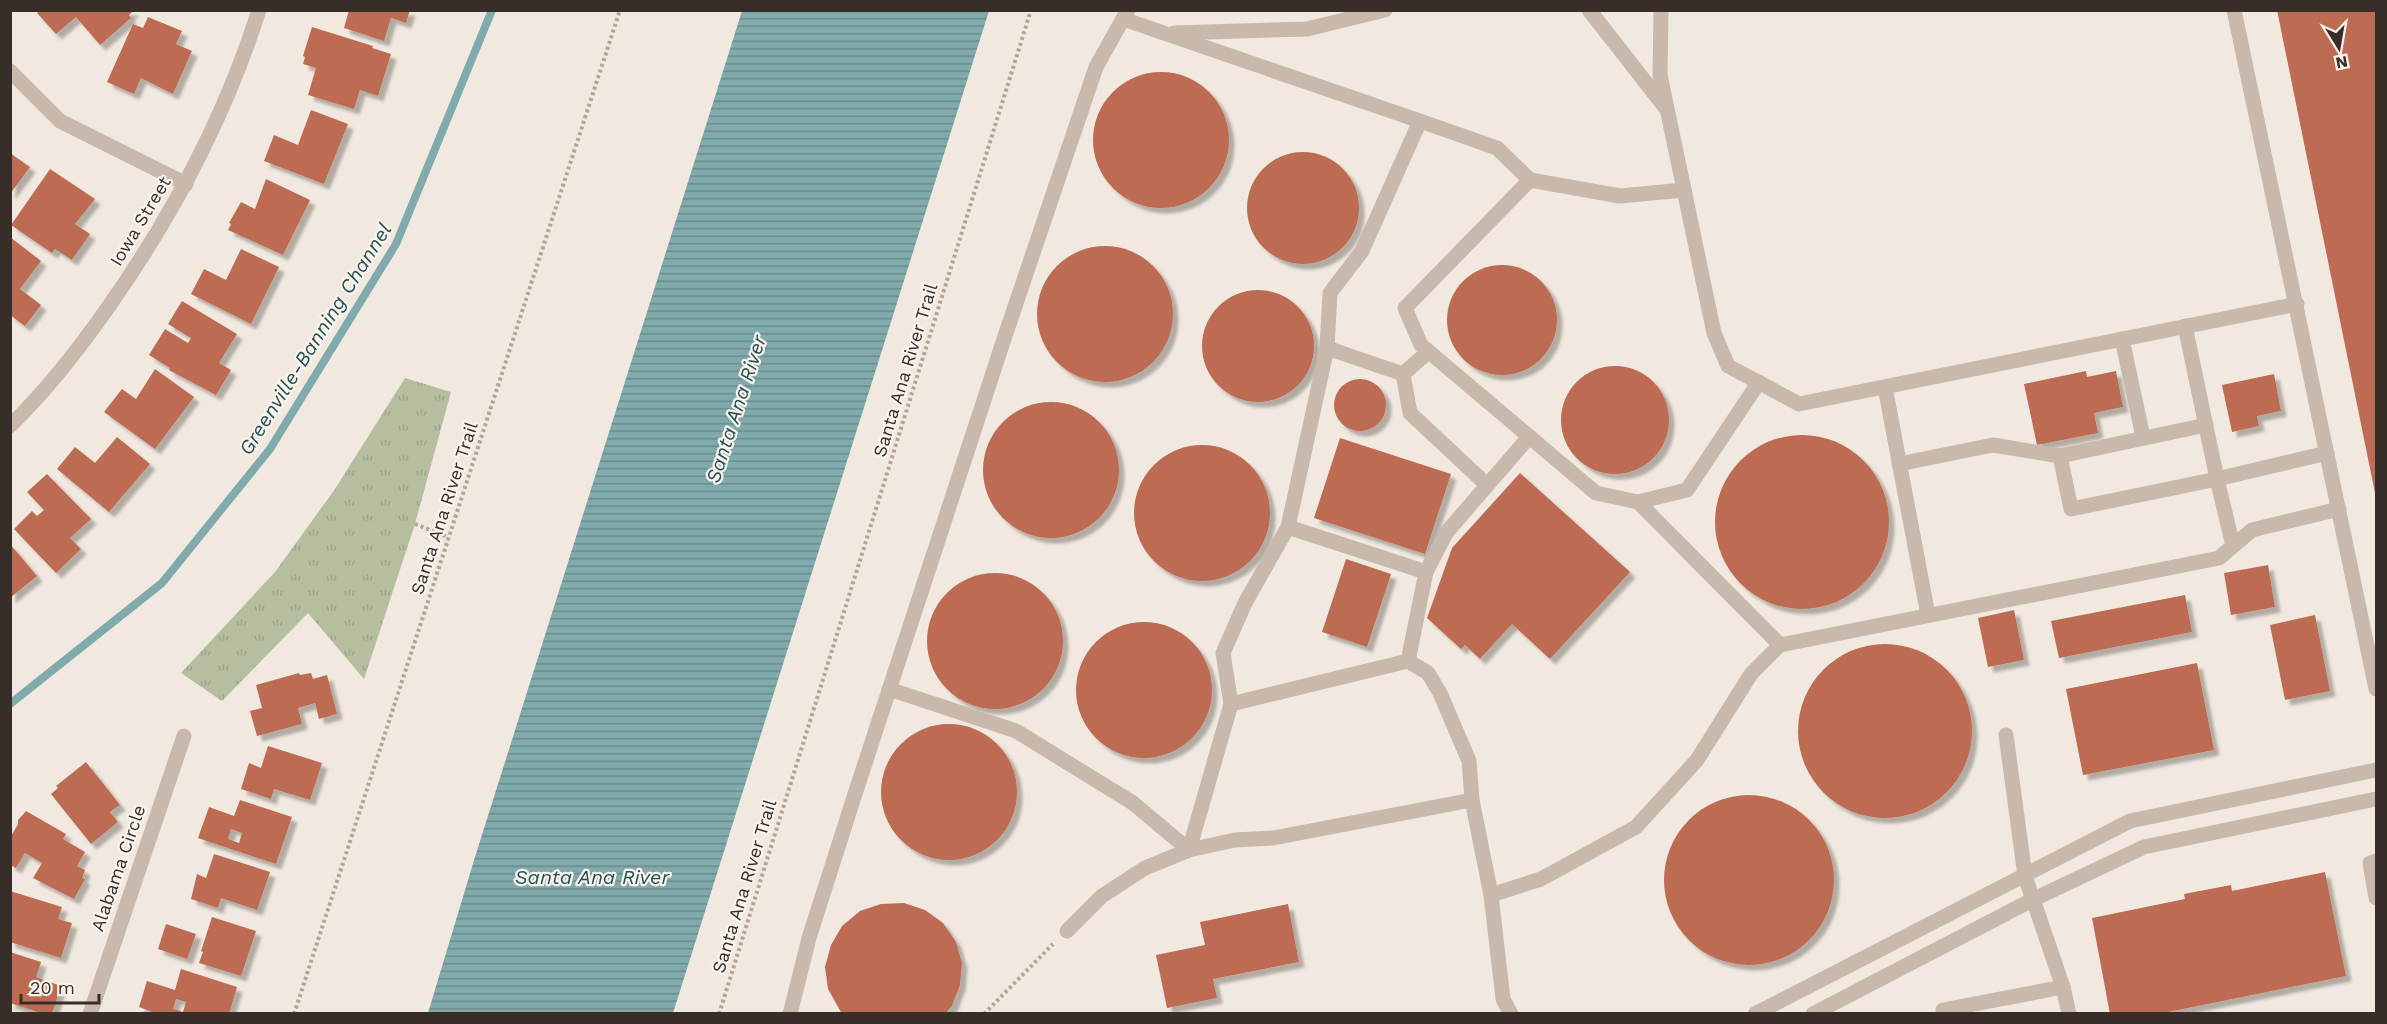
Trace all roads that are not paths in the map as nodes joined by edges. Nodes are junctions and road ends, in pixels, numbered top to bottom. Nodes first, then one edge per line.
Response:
1 (259, 10) edge
2 (1385, 10) edge
3 (1589, 10) edge
4 (1661, 10) edge
5 (2234, 10) edge
6 (1125, 15) edge
7 (1164, 33) junction
8 (10, 71) edge
9 (1668, 111) junction
10 (1420, 121) junction
11 (1530, 180) junction
12 (186, 184) junction
13 (1684, 189) junction
14 (2296, 304) junction
15 (2185, 326) junction
16 (2122, 339) junction
17 (1327, 348) junction
18 (1428, 352) junction
19 (1403, 374) junction
20 (1759, 382) junction
21 (1885, 387) junction
22 (2206, 425) junction
23 (10, 426) edge
24 (1528, 437) junction
25 (2143, 437) junction
26 (2327, 453) junction
27 (2060, 456) junction
28 (1899, 464) junction
29 (2217, 479) junction
30 (1487, 485) junction
31 (1638, 502) junction
32 (2339, 509) junction
33 (1288, 527) junction
34 (2233, 546) junction
35 (1426, 572) junction
36 (1928, 615) junction
37 (1780, 645) junction
38 (1408, 661) junction
39 (889, 689) junction
40 (2376, 689) edge
41 (1232, 704) junction
42 (2006, 735) dead end
43 (184, 736) dead end
44 (2376, 770) edge
45 (2376, 799) edge
46 (1472, 800) junction
47 (1188, 850) junction
48 (2376, 861) edge
49 (2025, 876) junction
50 (1491, 895) junction
51 (2376, 898) edge
52 (2032, 900) junction
53 (1067, 931) road end
54 (2063, 987) junction
55 (90, 1014) edge
56 (790, 1014) edge
57 (1511, 1014) edge
58 (1755, 1014) edge
59 (1814, 1014) edge
60 (1944, 1014) edge
61 (2069, 1014) edge

1 - 12 street, Iowa Street
2 - 7 street
3 - 9 street
4 - 9 street
5 - 14 street
6 - 7 street
6 - 39 street
7 - 10 street
8 - 12 street
9 - 13 street
10 - 11 street
10 - 17 street
11 - 13 street
11 - 18 street
12 - 23 street, Iowa Street
13 - 20 street
14 - 15 street
14 - 26 street
15 - 16 street
15 - 22 street
16 - 21 street
16 - 25 street
17 - 19 street
17 - 33 street
18 - 19 street
18 - 24 street
19 - 30 street
20 - 21 street
20 - 31 street
21 - 28 street
22 - 25 street
22 - 29 street
24 - 30 street
24 - 31 street
25 - 27 street
26 - 29 street
26 - 32 street
27 - 28 street
27 - 29 street
28 - 36 street
29 - 34 street
30 - 35 street
31 - 37 street
32 - 34 street
32 - 40 street
33 - 35 street
33 - 41 street
34 - 36 street
35 - 38 street
36 - 37 street
37 - 50 street
38 - 41 street
38 - 46 street
39 - 47 street
39 - 56 street
41 - 47 street
42 - 49 street
43 - 55 street, Alabama Circle
44 - 49 street
45 - 52 street
46 - 47 street
46 - 50 street
47 - 53 street
48 - 51 street
49 - 52 street
49 - 58 street
50 - 57 street
52 - 54 street
52 - 59 street
54 - 60 street
54 - 61 street

